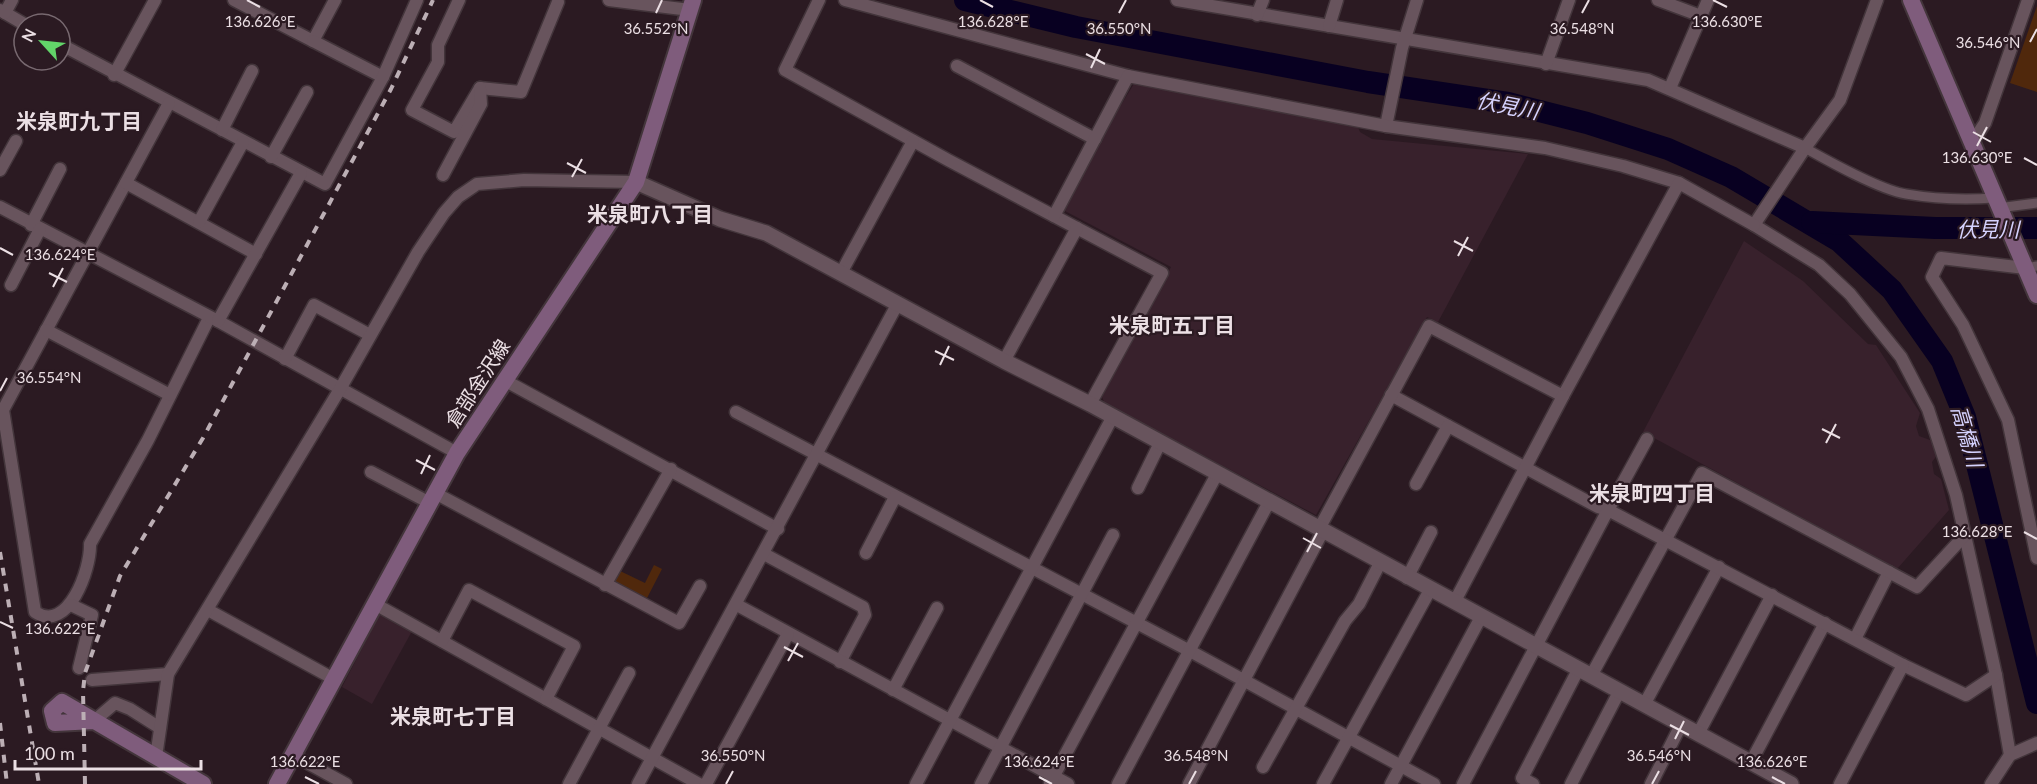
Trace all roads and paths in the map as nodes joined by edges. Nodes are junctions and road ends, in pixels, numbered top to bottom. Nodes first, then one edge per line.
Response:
1 (12, 0) edge
2 (154, 0) edge
3 (234, 0) edge
4 (335, 0) edge
5 (417, 0) edge
6 (459, 0) edge
7 (609, 0) edge
8 (819, 0) edge
9 (845, 0) edge
10 (1182, 0) edge
11 (1263, 0) edge
12 (1337, 0) edge
13 (1417, 0) edge
14 (1569, 0) edge
15 (1658, 0) edge
16 (1708, 0) edge
17 (1877, 0) edge
18 (1911, 0) edge
19 (2028, 0) edge
20 (560, 1) edge
21 (692, 5) edge
22 (2, 12) edge
23 (1257, 15) junction
24 (1701, 16) junction
25 (1329, 26) junction
26 (313, 41) junction
27 (1403, 43) junction
28 (72, 51) edge
29 (1546, 64) junction
30 (957, 66) dead end
31 (252, 71) dead end
32 (114, 75) junction
33 (1128, 76) junction
34 (383, 77) junction
35 (480, 88) junction
36 (1670, 88) junction
37 (307, 92) dead end
38 (169, 103) junction
39 (1387, 122) junction
40 (222, 130) junction
41 (1095, 139) junction
42 (16, 141) dead end
43 (914, 141) junction
44 (243, 142) junction
45 (1971, 144) junction
46 (1804, 150) junction
47 (271, 157) junction
48 (60, 169) dead end
49 (0, 170) edge
50 (301, 173) junction
51 (443, 175) dead end
52 (636, 182) junction
53 (126, 183) junction
54 (1679, 183) junction
55 (1996, 203) junction
56 (2037, 203) edge
57 (0, 207) edge
58 (1054, 216) junction
59 (199, 222) junction
60 (1757, 222) junction
61 (36, 227) junction
62 (1077, 228) junction
63 (89, 254) junction
64 (256, 254) junction
65 (2031, 267) edge
66 (841, 273) junction
67 (11, 285) dead end
68 (2037, 296) edge
69 (898, 303) junction
70 (214, 320) junction
71 (46, 330) junction
72 (370, 335) junction
73 (285, 359) junction
74 (1004, 361) junction
75 (504, 380) junction
76 (340, 389) junction
77 (170, 395) junction
78 (1391, 396) junction
79 (1563, 396) junction
80 (1090, 404) junction
81 (1, 405) edge
82 (736, 412) dead end
83 (1112, 418) junction
84 (1448, 426) junction
85 (1647, 439) dead end
86 (1160, 443) junction
87 (457, 453) junction
88 (817, 456) junction
89 (1526, 468) junction
90 (670, 470) junction
91 (371, 472) dead end
92 (1217, 474) junction
93 (1416, 484) dead end
94 (1138, 488) dead end
95 (895, 496) junction
96 (433, 498) junction
97 (1269, 502) junction
98 (1608, 510) junction
99 (778, 529) junction
100 (1321, 530) junction
101 (1431, 532) dead end
102 (1113, 535) dead end
103 (1965, 536) junction
104 (1664, 539) junction
105 (764, 554) junction
106 (866, 554) dead end
107 (2037, 558) edge
108 (1380, 563) junction
109 (1719, 567) junction
110 (1031, 568) junction
111 (1889, 572) junction
112 (1407, 578) junction
113 (605, 585) junction
114 (700, 586) dead end
115 (1430, 590) junction
116 (1081, 594) junction
117 (1772, 595) junction
118 (1455, 601) junction
119 (375, 604) junction
120 (71, 605) junction
121 (737, 605) junction
122 (937, 608) dead end
123 (208, 610) junction
124 (1481, 616) junction
125 (1136, 623) junction
126 (1825, 623) junction
127 (788, 634) junction
128 (1855, 639) junction
129 (442, 641) junction
130 (1535, 647) junction
131 (1190, 651) junction
132 (840, 662) junction
133 (1903, 665) junction
134 (79, 668) dead end
135 (629, 673) dead end
136 (1584, 673) junction
137 (168, 674) junction
138 (1996, 675) junction
139 (334, 679) junction
140 (92, 680) dead end
141 (1244, 680) junction
142 (893, 690) junction
143 (1619, 692) junction
144 (546, 699) junction
145 (1644, 705) junction
146 (1296, 709) junction
147 (950, 719) junction
148 (94, 722) joint
149 (1681, 725) junction
150 (160, 728) junction
151 (599, 729) junction
152 (1698, 734) junction
153 (1348, 738) junction
154 (2037, 743) edge
155 (1000, 747) junction
156 (293, 755) junction
157 (2010, 756) junction
158 (156, 757) junction
159 (652, 758) junction
160 (1751, 762) junction
161 (1263, 767) dead end
162 (1400, 767) junction
163 (1052, 780) edge
164 (1773, 780) edge
165 (203, 784) edge
166 (277, 784) edge
167 (346, 784) edge
168 (569, 784) edge
169 (638, 784) edge
170 (699, 784) edge
171 (706, 784) edge
172 (916, 784) edge
173 (981, 784) edge
174 (1068, 784) edge
175 (1118, 784) edge
176 (1189, 784) edge
177 (1323, 784) edge
178 (1391, 784) edge
179 (1434, 784) edge
180 (1463, 784) edge
181 (1533, 784) edge
182 (1571, 784) edge
183 (1651, 784) edge
184 (1791, 784) edge
185 (1840, 784) edge
186 (1991, 784) edge

1 - 22 street
2 - 32 street
3 - 26 street
4 - 26 street
5 - 34 street
6 - 35 street
7 - 21 street
8 - 43 street
9 - 33 street
10 - 23 street
11 - 23 street
12 - 25 street
13 - 27 street
14 - 29 street
15 - 24 street
16 - 24 street
17 - 46 street
18 - 45 main road
19 - 45 street
20 - 35 street
21 - 52 main road, 倉部金沢線
23 - 25 street
24 - 36 street
25 - 27 street
26 - 34 street
27 - 29 street
27 - 39 street
28 - 32 street
29 - 36 street
30 - 41 street
31 - 40 street
32 - 38 street
33 - 39 street
33 - 41 street
34 - 50 street
35 - 51 street
36 - 46 street
37 - 47 street
38 - 40 street
38 - 53 street
39 - 54 street
40 - 44 street
41 - 58 street
42 - 49 street
43 - 58 street
43 - 66 street
44 - 47 street
44 - 59 street
45 - 55 main road
46 - 55 street
46 - 60 street
47 - 50 street
48 - 61 street
50 - 64 street
52 - 66 street
52 - 72 street
52 - 75 main road, 倉部金沢線
53 - 59 street
53 - 63 street
54 - 60 street
54 - 79 street
55 - 56 street
55 - 65 main road
57 - 61 street
58 - 62 street
59 - 64 street
60 - 103 street
61 - 63 street
61 - 67 street
62 - 74 street
62 - 80 street
63 - 70 street
63 - 71 street
64 - 70 street
65 - 68 main road
65 - 107 street
66 - 69 street
69 - 74 street
69 - 88 street
70 - 73 street
70 - 77 street
71 - 77 street
71 - 81 street
72 - 73 street
72 - 76 street
73 - 76 street
74 - 80 street
75 - 87 main road, 倉部金沢線
75 - 90 street
76 - 87 street
76 - 123 street
77 - 120 street
78 - 79 street
78 - 84 street
78 - 100 street
79 - 89 street
80 - 83 street
81 - 120 street
82 - 88 street
83 - 86 street
83 - 110 street
84 - 89 street
84 - 93 street
85 - 98 street
86 - 92 street
86 - 94 street
87 - 96 main road, 倉部金沢線
88 - 95 street
88 - 99 street
89 - 98 street
89 - 118 street
90 - 99 street
90 - 113 street
91 - 96 street
92 - 97 street
92 - 125 street
95 - 106 street
95 - 110 street
96 - 113 street
96 - 119 main road, 倉部金沢線
97 - 100 street
97 - 131 street
98 - 104 street
98 - 130 street
99 - 105 street
100 - 108 street
100 - 141 street
101 - 112 street
102 - 116 street
103 - 111 street
103 - 138 street
104 - 109 street
104 - 111 street
104 - 136 street
105 - 121 street
105 - 132 street
108 - 112 street
108 - 146 street
109 - 117 street
109 - 145 street
110 - 116 street
110 - 147 street
111 - 128 street
112 - 115 street
113 - 114 street
115 - 118 street
115 - 153 street
116 - 125 street
116 - 155 street
117 - 126 street
117 - 152 street
118 - 124 street
119 - 129 street
119 - 139 main road, 倉部金沢線
120 - 134 street
121 - 127 street
121 - 159 street
122 - 142 street
123 - 137 street
123 - 139 street
124 - 130 street
124 - 162 street
125 - 131 street
125 - 163 street
126 - 128 street
126 - 160 street
127 - 132 street
127 - 171 street
128 - 133 street
129 - 144 street
129 - 144 street
130 - 136 street
130 - 180 street
131 - 141 street
131 - 175 street
132 - 142 street
133 - 138 street
133 - 185 street
135 - 151 street
136 - 143 street
136 - 181 street
137 - 140 street
137 - 150 street
138 - 157 street
139 - 156 main road, 倉部金沢線
141 - 146 street
141 - 176 street
142 - 147 street
143 - 145 street
143 - 182 street
144 - 151 street
145 - 149 street
146 - 153 street
146 - 161 street
147 - 155 street
147 - 172 street
148 - 150 street
148 - 158 main road
149 - 152 street
149 - 183 street
150 - 158 street
151 - 159 street
151 - 168 street
152 - 160 street
153 - 162 street
153 - 177 street
154 - 157 street
155 - 163 street
155 - 173 street
156 - 166 main road, 倉部金沢線
156 - 167 street
157 - 186 street
158 - 165 main road
159 - 169 street
159 - 170 street
160 - 164 street
162 - 178 street
162 - 179 street
163 - 174 street
164 - 184 street

